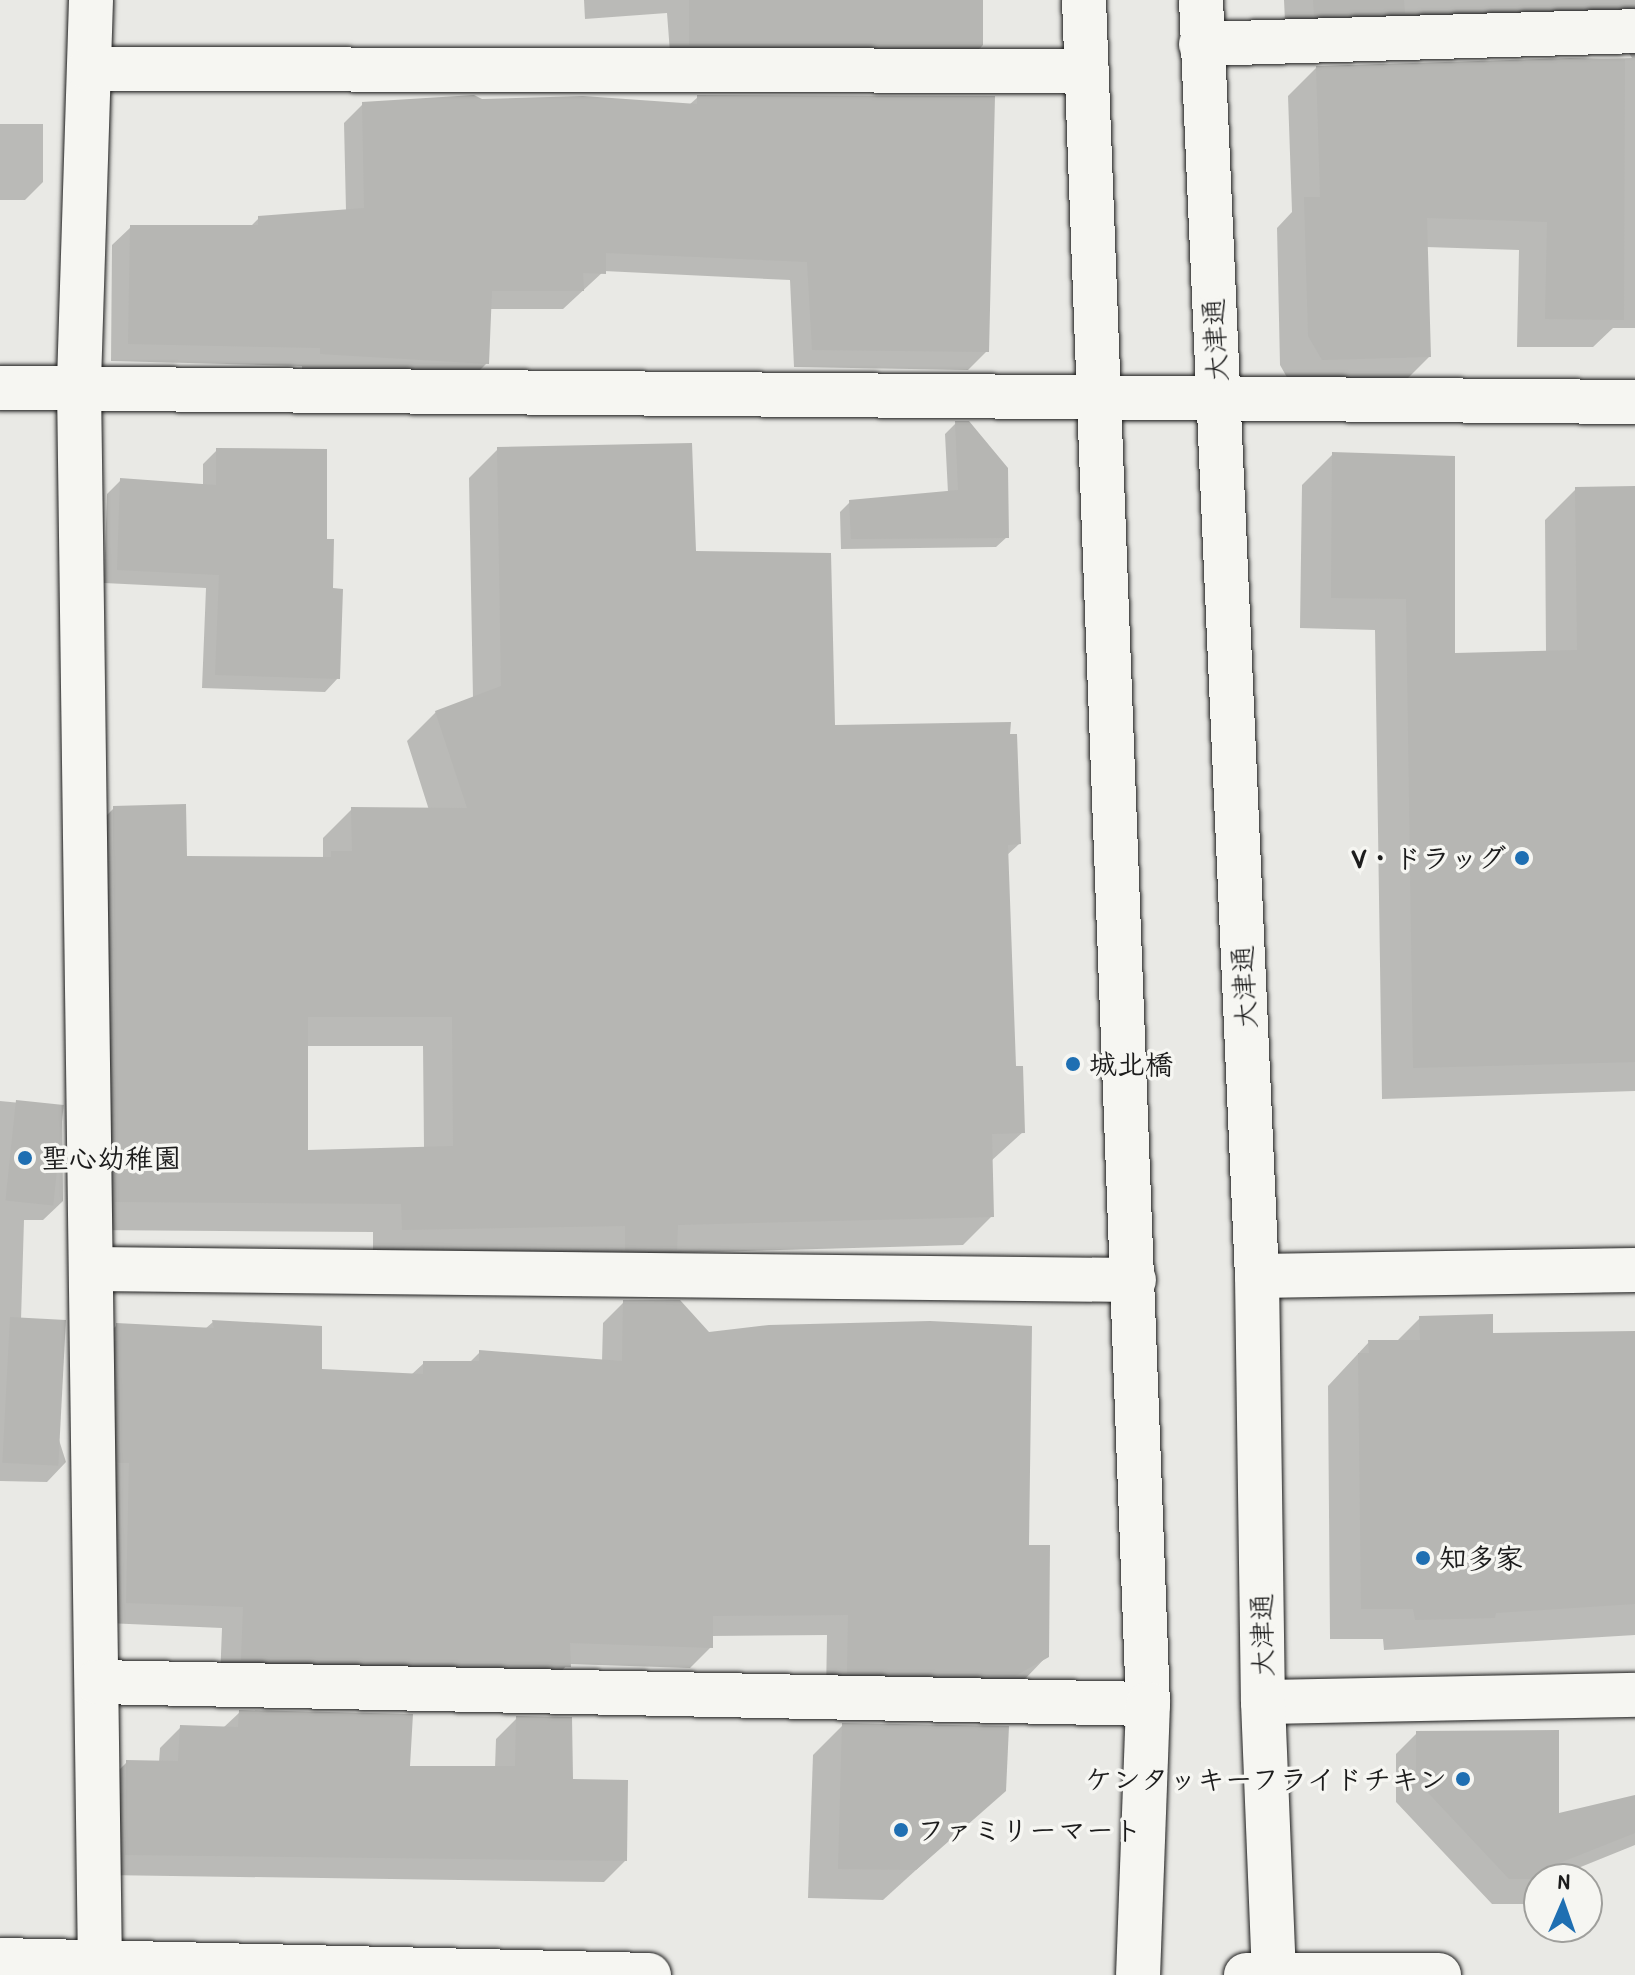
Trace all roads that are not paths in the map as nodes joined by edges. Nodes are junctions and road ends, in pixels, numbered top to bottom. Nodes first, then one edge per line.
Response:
1 (91, 0) edge
2 (1084, 0) edge
3 (1201, 0) edge
4 (1635, 31) edge
5 (1201, 44) junction
6 (89, 69) junction
7 (1087, 71) junction
8 (79, 385) junction
9 (0, 388) edge
10 (1097, 394) junction
11 (1218, 400) junction
12 (1635, 402) edge
13 (94, 1269) junction
14 (1635, 1270) edge
15 (1257, 1276) junction
16 (1134, 1280) junction
17 (97, 1682) junction
18 (1635, 1695) edge
19 (1263, 1702) junction
20 (1148, 1704) junction
21 (0, 1960) edge
22 (100, 1963) junction
23 (1264, 1974) edge
24 (649, 1975) edge
25 (1138, 1975) edge
26 (1439, 1975) edge

1 - 6 street
2 - 7 street
3 - 5 street, 大津通
4 - 5 street
5 - 11 street, 大津通
6 - 7 street
6 - 8 street
7 - 10 street
8 - 9 street
8 - 10 street
8 - 13 street
10 - 11 street
10 - 16 street
11 - 12 street
11 - 15 street, 大津通
13 - 16 street
13 - 17 street
14 - 15 street
15 - 19 street, 大津通
16 - 20 street
17 - 20 street
17 - 22 street
18 - 19 street
19 - 23 street, 大津通
20 - 25 street
21 - 22 street
22 - 24 street
23 - 26 street

